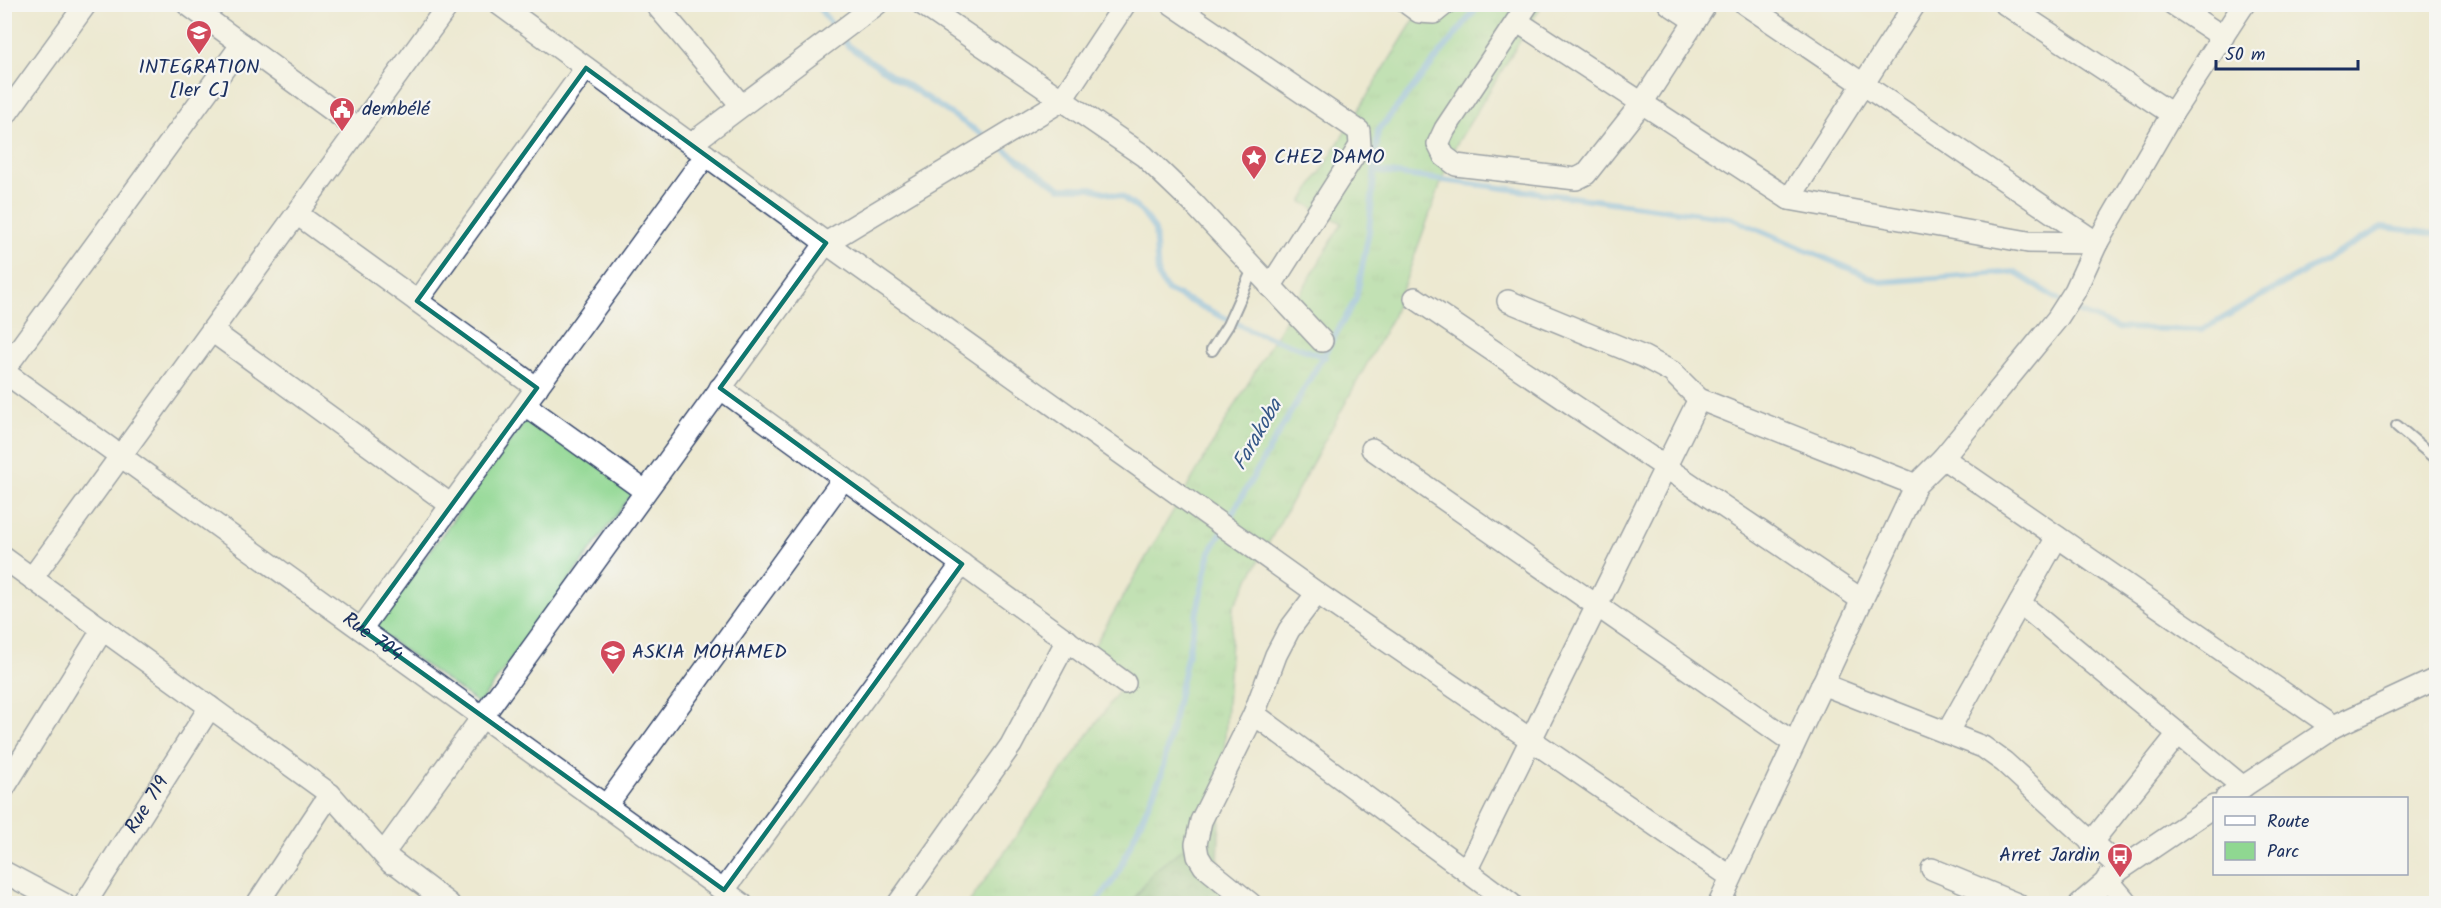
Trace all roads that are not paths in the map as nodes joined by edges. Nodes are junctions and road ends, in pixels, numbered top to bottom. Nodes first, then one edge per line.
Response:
1 (86, 4) edge
2 (188, 4) edge
3 (449, 4) edge
4 (499, 4) edge
5 (877, 4) edge
6 (922, 4) edge
7 (1125, 4) edge
8 (1172, 4) edge
9 (1408, 4) edge
10 (1444, 4) edge
11 (1669, 4) edge
12 (1745, 4) edge
13 (1915, 4) edge
14 (2005, 4) edge
15 (2173, 4) edge
16 (2244, 4) edge
17 (658, 7) dead end
18 (1523, 13) edge
19 (1700, 13) edge
20 (2223, 37) junction
21 (242, 44) junction
22 (586, 68) junction
23 (1863, 85) junction
24 (1061, 101) junction
25 (1642, 103) junction
26 (741, 105) junction
27 (2172, 114) junction
28 (4, 117) edge
29 (358, 129) junction
30 (698, 150) junction
31 (1789, 199) junction
32 (297, 214) junction
33 (826, 243) junction
34 (2097, 243) junction
35 (1252, 269) junction
36 (1270, 287) junction
37 (1415, 298) dead end
38 (417, 301) junction
39 (1508, 301) dead end
40 (212, 331) junction
41 (1322, 341) dead end
42 (1212, 350) dead end
43 (4, 371) edge
44 (720, 388) junction
45 (531, 397) junction
46 (1699, 399) junction
47 (2397, 426) dead end
48 (1372, 449) dead end
49 (121, 456) junction
50 (1943, 458) junction
51 (2436, 459) edge
52 (1666, 468) junction
53 (844, 478) junction
54 (1916, 485) junction
55 (645, 491) junction
56 (451, 505) junction
57 (2057, 537) junction
58 (4, 558) edge
59 (962, 564) junction
60 (32, 578) junction
61 (1317, 593) junction
62 (1862, 600) junction
63 (2020, 603) junction
64 (1598, 606) junction
65 (103, 629) junction
66 (361, 629) junction
67 (1067, 640) junction
68 (2436, 679) edge
69 (1125, 683) dead end
70 (1822, 684) junction
71 (210, 707) junction
72 (1254, 714) junction
73 (482, 716) junction
74 (2333, 727) junction
75 (1947, 733) junction
76 (2178, 734) junction
77 (1532, 741) junction
78 (1794, 743) junction
79 (4, 788) edge
80 (2235, 793) edge
81 (330, 794) junction
82 (606, 806) junction
83 (2213, 807) edge
84 (2091, 843) junction
85 (383, 854) junction
86 (1932, 869) dead end
87 (1466, 871) junction
88 (4, 872) edge
89 (2114, 874) junction
90 (1731, 878) junction
91 (724, 890) junction
92 (64, 903) edge
93 (85, 903) edge
94 (257, 903) edge
95 (425, 903) edge
96 (449, 903) edge
97 (742, 903) edge
98 (898, 903) edge
99 (1251, 903) edge
100 (1511, 903) edge
101 (1719, 903) edge
102 (2017, 903) edge
103 (2080, 903) edge
104 (2128, 903) edge

1 - 28 street
2 - 21 street
3 - 29 street
4 - 22 street
5 - 26 street
6 - 24 street
7 - 24 street
8 - 36 street
9 - 10 street
11 - 19 street
12 - 23 street
13 - 23 street
14 - 27 street
15 - 20 street
16 - 20 street
17 - 26 street
18 - 25 street
18 - 25 street
19 - 25 street
20 - 27 street
21 - 29 street
21 - 43 street
22 - 30 street
22 - 38 street
23 - 31 street
23 - 34 street
24 - 33 street
24 - 35 street
25 - 31 street
26 - 30 street
27 - 34 street
29 - 32 street
30 - 33 street
30 - 45 street
31 - 34 street
32 - 38 street
32 - 40 street
33 - 44 street
33 - 61 street
34 - 50 street
35 - 36 street
35 - 42 lane
36 - 41 street
37 - 52 street
38 - 45 street
39 - 46 street
40 - 49 street
40 - 56 street
43 - 49 street, Rue 704
44 - 53 street
44 - 55 street
45 - 55 street
45 - 56 street
46 - 52 street
46 - 54 street
47 - 51 lane
48 - 64 street
49 - 60 street
49 - 66 street, Rue 704
50 - 54 street
50 - 57 street
52 - 62 street
52 - 64 street
53 - 59 street
53 - 82 street
54 - 62 street
55 - 73 street
56 - 66 street
57 - 63 street
57 - 74 street
58 - 60 street
59 - 67 street
59 - 91 street
60 - 65 street
61 - 72 street
61 - 77 street
62 - 70 street
63 - 75 street
63 - 76 street
64 - 77 street
64 - 78 street
65 - 71 street
65 - 79 street
66 - 73 street, Rue 704
67 - 69 street
67 - 98 street
68 - 74 street
70 - 75 street
70 - 78 street
71 - 81 street
71 - 93 street, Rue 719
72 - 87 street
72 - 99 street
73 - 82 street, Rue 704
73 - 85 street
74 - 80 street
75 - 84 street
76 - 80 street
76 - 84 street
77 - 87 street
77 - 90 street
78 - 90 street
81 - 85 street
81 - 94 street
82 - 91 street, Rue 704
83 - 89 street
84 - 89 street
85 - 95 street
85 - 96 street
86 - 102 street
87 - 100 street
88 - 92 street
89 - 103 street
89 - 104 street
90 - 101 street
91 - 97 street, Rue 704

